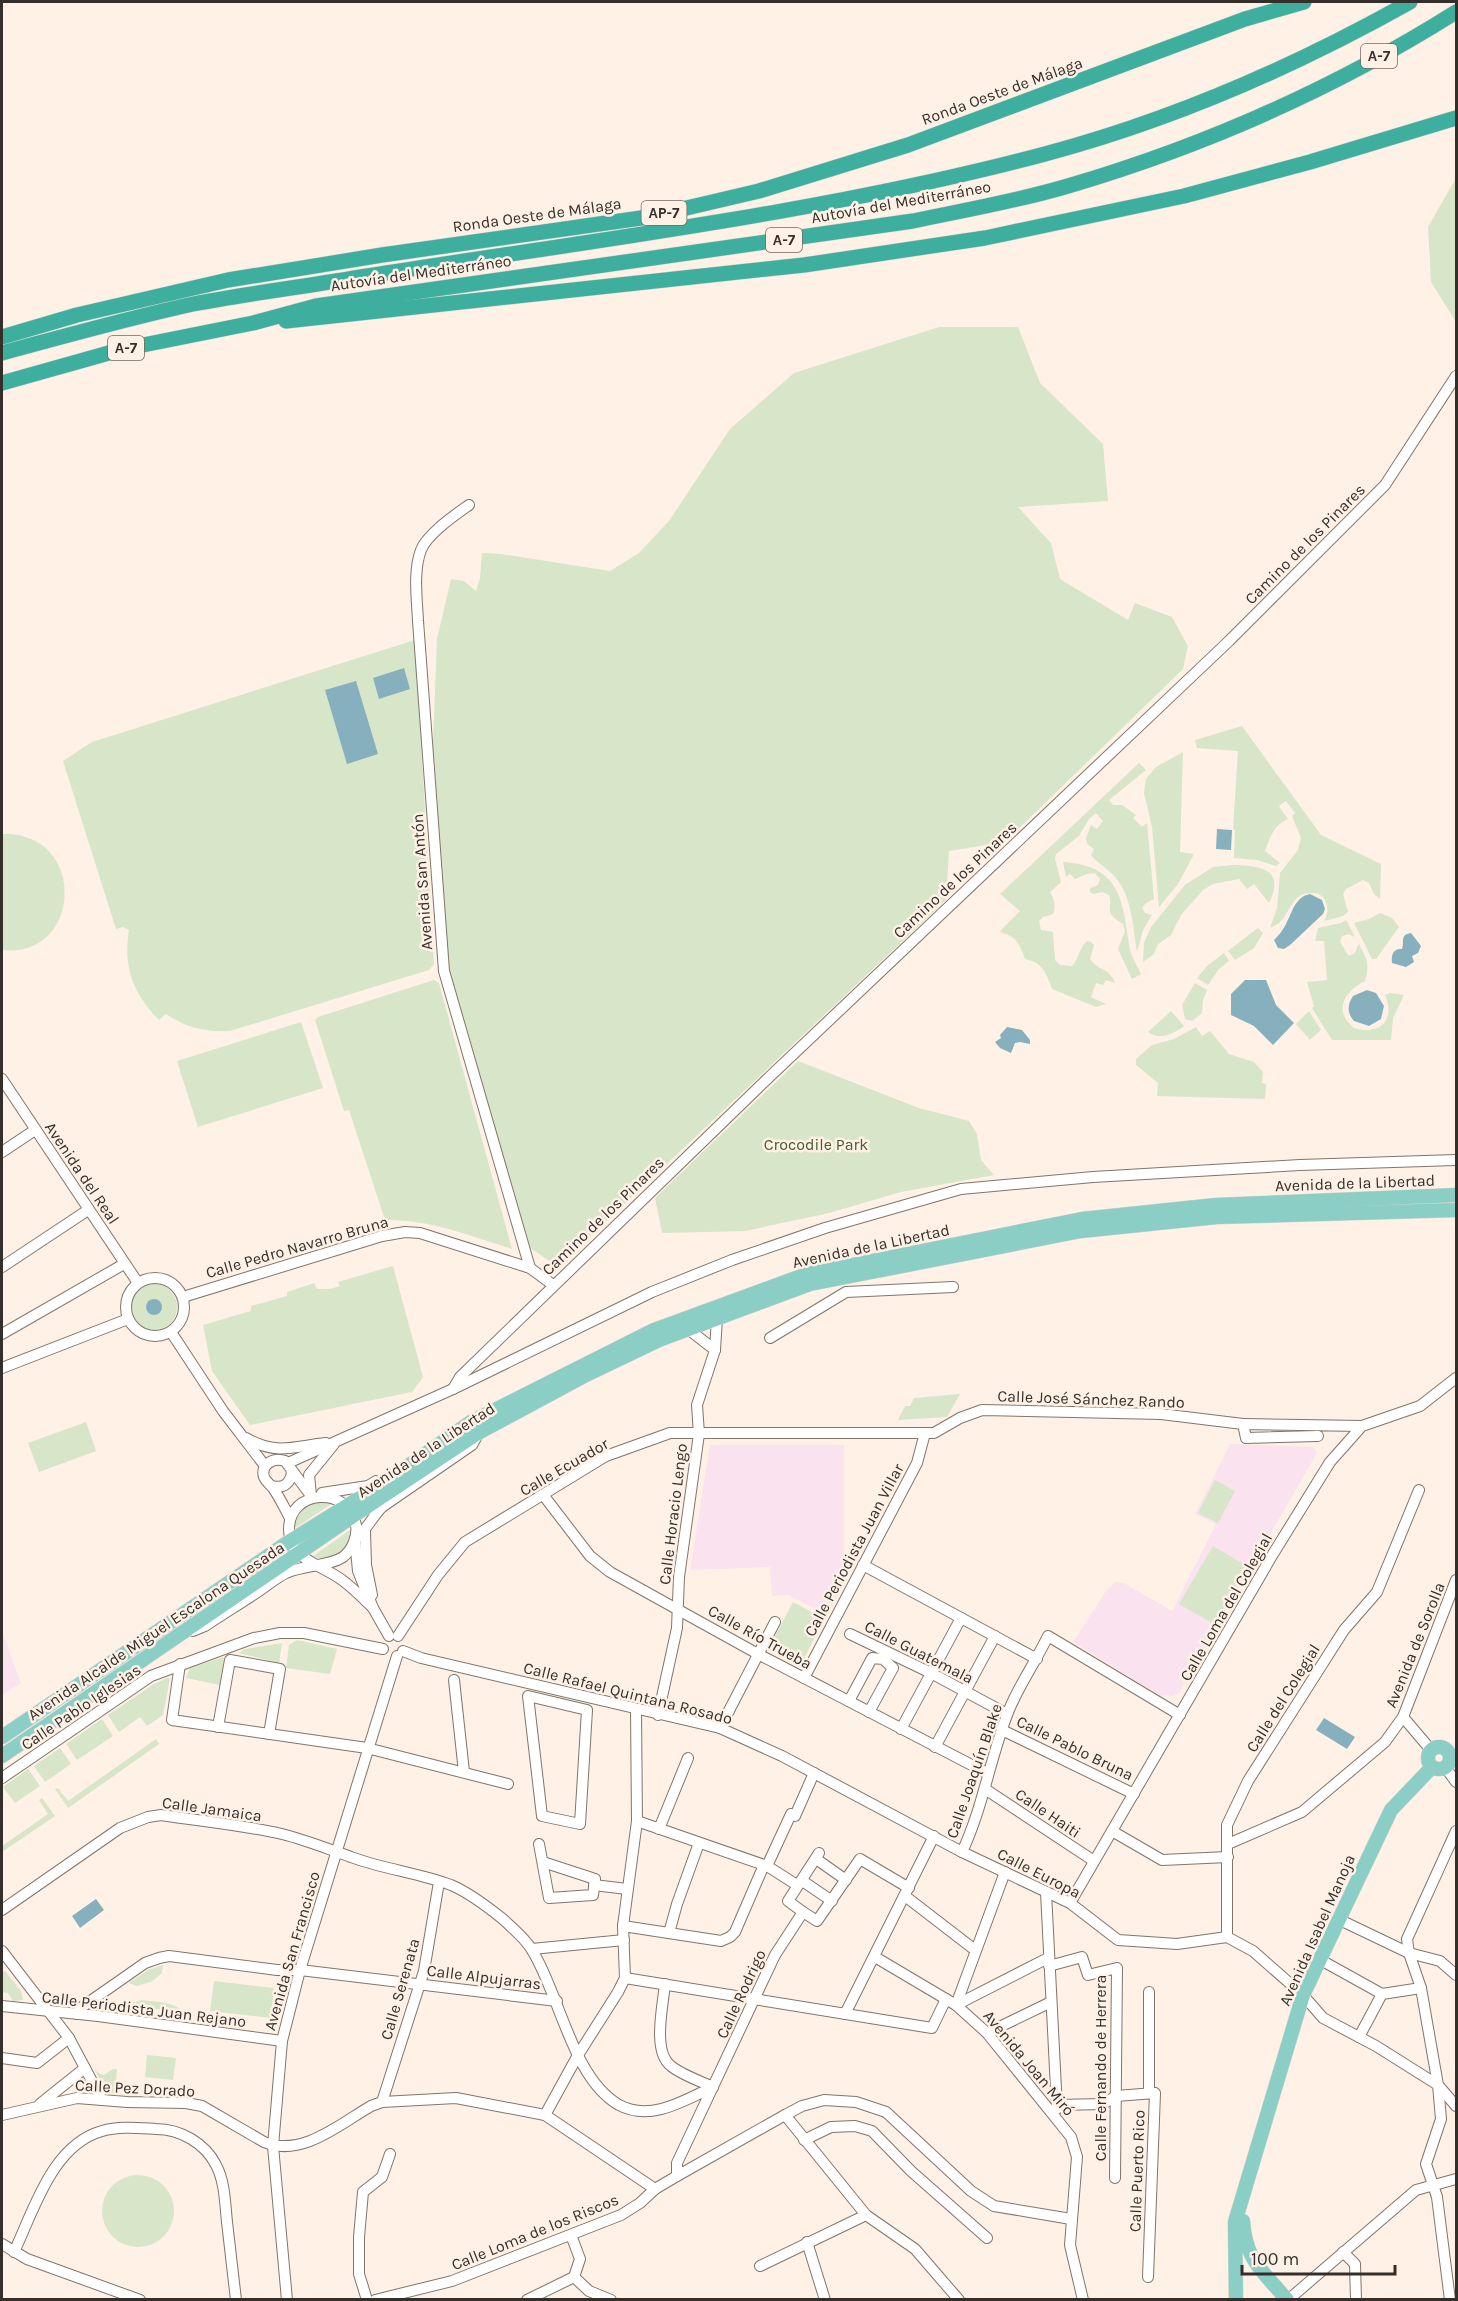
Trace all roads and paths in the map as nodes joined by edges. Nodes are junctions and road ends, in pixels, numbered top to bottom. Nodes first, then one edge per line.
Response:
1 (1304, 2) edge
2 (1410, 2) edge
3 (1456, 12) edge
4 (1456, 118) edge
5 (253, 323) junction
6 (2, 337) edge
7 (2, 353) edge
8 (1456, 376) edge
9 (2, 383) edge
10 (469, 505) dead end
11 (2, 1078) edge
12 (35, 1130) junction
13 (2, 1152) edge
14 (1456, 1160) edge
15 (1456, 1195) edge
16 (88, 1209) junction
17 (1456, 1210) edge
18 (124, 1264) junction
19 (2, 1267) edge
20 (530, 1268) junction
21 (138, 1283) junction
22 (553, 1286) junction
23 (953, 1287) dead end
24 (183, 1296) junction
25 (717, 1318) junction
26 (128, 1319) junction
27 (688, 1329) junction
28 (171, 1332) junction
29 (2, 1334) edge
30 (770, 1338) dead end
31 (715, 1350) junction
32 (2, 1368) edge
33 (1456, 1378) edge
34 (453, 1389) junction
35 (1243, 1424) junction
36 (1362, 1426) junction
37 (943, 1428) joint
38 (478, 1433) junction
39 (926, 1433) junction
40 (699, 1434) junction
41 (242, 1436) junction
42 (1318, 1436) dead end
43 (336, 1442) junction
44 (408, 1465) junction
45 (265, 1466) junction
46 (290, 1467) junction
47 (272, 1486) junction
48 (1419, 1490) dead end
49 (544, 1496) junction
50 (312, 1497) junction
51 (350, 1511) junction
52 (289, 1521) junction
53 (365, 1531) junction
54 (355, 1539) junction
55 (290, 1541) junction
56 (298, 1554) junction
57 (265, 1560) junction
58 (315, 1564) junction
59 (863, 1565) junction
60 (1456, 1580) edge
61 (373, 1608) junction
62 (678, 1608) junction
63 (961, 1618) junction
64 (775, 1622) dead end
65 (850, 1634) dead end
66 (393, 1636) junction
67 (995, 1636) junction
68 (170, 1640) junction
69 (384, 1649) junction
70 (400, 1654) junction
71 (758, 1654) junction
72 (1037, 1659) junction
73 (180, 1665) junction
74 (931, 1673) junction
75 (804, 1678) junction
76 (454, 1680) dead end
77 (966, 1692) junction
78 (849, 1701) junction
79 (636, 1709) junction
80 (587, 1710) joint
81 (869, 1712) junction
82 (1007, 1714) junction
83 (658, 1715) junction
84 (1180, 1715) junction
85 (1403, 1717) junction
86 (218, 1727) junction
87 (720, 1728) junction
88 (900, 1729) junction
89 (1002, 1730) junction
90 (269, 1734) junction
91 (2, 1737) edge
92 (935, 1747) junction
93 (367, 1748) junction
94 (1452, 1749) edge
95 (1431, 1750) junction
96 (2, 1756) edge
97 (688, 1758) dead end
98 (1438, 1767) junction
99 (464, 1772) junction
100 (814, 1773) junction
101 (987, 1773) junction
102 (2, 1778) edge
103 (1456, 1782) edge
104 (508, 1784) dead end
105 (986, 1789) junction
106 (1134, 1794) junction
107 (637, 1821) junction
108 (658, 1829) junction
109 (1112, 1831) junction
110 (1456, 1831) edge
111 (933, 1836) junction
112 (699, 1843) junction
113 (539, 1844) dead end
114 (1228, 1844) junction
115 (337, 1851) junction
116 (962, 1851) junction
117 (1228, 1857) junction
118 (1094, 1861) junction
119 (543, 1862) junction
120 (766, 1866) junction
121 (1005, 1872) junction
122 (846, 1880) junction
123 (440, 1882) junction
124 (801, 1884) junction
125 (594, 1885) junction
126 (627, 1889) junction
127 (907, 1892) junction
128 (1046, 1892) junction
129 (832, 1901) junction
130 (1070, 1903) junction
131 (2, 1911) edge
132 (804, 1912) junction
133 (1338, 1919) junction
134 (623, 1926) junction
135 (669, 1933) junction
136 (1227, 1937) junction
137 (624, 1940) junction
138 (532, 1949) junction
139 (975, 1950) junction
140 (2, 1951) edge
141 (1409, 1953) junction
142 (875, 1957) junction
143 (1319, 1959) junction
144 (1049, 1962) junction
145 (300, 1970) junction
146 (1456, 1976) edge
147 (625, 1977) junction
148 (420, 1984) junction
149 (665, 1984) junction
150 (1421, 1988) junction
151 (1149, 1992) dead end
152 (1382, 1994) junction
153 (1303, 1995) junction
154 (756, 1998) junction
155 (946, 1999) junction
156 (557, 2001) junction
157 (1052, 2002) junction
158 (956, 2005) junction
159 (2, 2006) edge
160 (49, 2011) junction
161 (76, 2014) junction
162 (845, 2014) junction
163 (987, 2033) junction
164 (1359, 2037) junction
165 (69, 2038) junction
166 (282, 2041) junction
167 (578, 2055) junction
168 (2, 2058) edge
169 (85, 2068) junction
170 (1438, 2085) junction
171 (713, 2087) junction
172 (1149, 2093) junction
173 (1116, 2096) junction
174 (102, 2100) junction
175 (382, 2102) junction
176 (1058, 2105) junction
177 (38, 2106) junction
178 (1456, 2106) edge
179 (2, 2115) edge
180 (545, 2115) junction
181 (785, 2115) junction
182 (1056, 2118) junction
183 (804, 2140) junction
184 (273, 2145) junction
185 (390, 2154) dead end
186 (677, 2176) junction
187 (1116, 2178) dead end
188 (1456, 2179) edge
189 (1433, 2184) junction
190 (655, 2189) junction
191 (1243, 2193) junction
192 (866, 2215) junction
193 (1071, 2219) junction
194 (571, 2235) junction
195 (987, 2238) dead end
196 (807, 2242) junction
197 (2, 2244) edge
198 (14, 2252) junction
199 (1343, 2252) junction
200 (760, 2266) dead end
201 (574, 2277) junction
202 (1148, 2277) dead end
203 (140, 2300) edge
204 (236, 2300) edge
205 (287, 2300) edge
206 (367, 2300) edge
207 (375, 2300) edge
208 (527, 2300) edge
209 (611, 2300) edge
210 (825, 2300) edge
211 (959, 2300) edge
212 (1083, 2300) edge
213 (1236, 2300) edge
214 (1288, 2300) edge
215 (1356, 2300) edge
216 (1450, 2300) edge

1 - 6 highway, Ronda Oeste de Málaga / AP-7
2 - 7 highway, Autovía del Mediterráneo / A-7
3 - 5 highway, Autovía del Mediterráneo / A-7
4 - 5 highway
5 - 9 highway, Autovía del Mediterráneo / A-7
8 - 22 street, Camino de los Pinares
10 - 20 street, Avenida San Antón
11 - 12 street, Avenida del Real
12 - 13 street
12 - 16 street, Avenida del Real
14 - 34 street
15 - 44 main road, Avenida de la Libertad
16 - 18 street, Avenida del Real
16 - 19 street
17 - 25 main road, Avenida de la Libertad
18 - 21 street, Avenida del Real
18 - 29 street
20 - 22 street, Calle Pedro Navarro Bruna
20 - 24 street, Calle Pedro Navarro Bruna
21 - 24 street
21 - 26 street
22 - 34 street, Camino de los Pinares
23 - 30 street
24 - 28 street
25 - 27 main road, Avenida de la Libertad
25 - 31 street, Calle Horacio Lengo
26 - 28 street
26 - 32 street
27 - 31 street
27 - 38 main road, Avenida de la Libertad
28 - 41 street
31 - 40 street, Calle Horacio Lengo
33 - 36 street, Calle Loma del Colegial
34 - 43 street
35 - 36 street, Calle José Sánchez Rando
35 - 37 street, Calle José Sánchez Rando
35 - 42 street
36 - 84 street, Calle Loma del Colegial
37 - 39 street, Calle Ecuador
38 - 51 main road, Avenida de la Libertad
38 - 53 street
39 - 40 street, Calle Ecuador
39 - 59 street, Calle Periodista Juan Villar
40 - 49 street, Calle Ecuador
40 - 62 street, Calle Horacio Lengo
41 - 43 street
41 - 45 street
43 - 46 street
43 - 50 street
44 - 50 street
44 - 51 main road, Avenida de la Libertad
45 - 46 street
45 - 47 street
46 - 47 street
46 - 50 street
47 - 52 street
48 - 114 street, Calle del Colegial
49 - 62 street, Calle Río Trueba
49 - 66 street, Calle Ecuador
50 - 51 street, Avenida de la Libertad
50 - 52 street
51 - 54 street, Avenida de la Libertad
51 - 55 main road, Avenida de la Libertad
51 - 56 main road, Avenida Alcalde Miguel Escalona Quesada
52 - 55 street
52 - 57 street
53 - 54 street
53 - 61 street
54 - 58 street
54 - 61 street
55 - 56 street
55 - 57 main road, Avenida Alcalde Miguel Escalona Quesada
56 - 58 street
56 - 68 main road, Avenida Alcalde Miguel Escalona Quesada
57 - 91 main road, Avenida Alcalde Miguel Escalona Quesada
58 - 61 street
58 - 68 street
59 - 63 street
59 - 75 street, Calle Periodista Juan Villar
60 - 85 street, Avenida de Sorolla
61 - 66 street
62 - 71 street, Calle Río Trueba
62 - 83 street, Calle Horacio Lengo
63 - 67 street
63 - 74 street
64 - 71 street
65 - 74 street, Calle Guatemala
66 - 69 street
66 - 70 street
67 - 72 street
67 - 77 street
68 - 96 main road, Avenida Alcalde Miguel Escalona Quesada
69 - 70 street
69 - 73 street
70 - 79 street, Calle Rafael Quintana Rosado
70 - 93 street, Avenida San Francisco
71 - 75 street, Calle Río Trueba
71 - 87 street
72 - 82 street, Calle Joaquín Blake
72 - 84 street, Calle Joaquín Blake
73 - 86 street
73 - 102 street, Calle Pablo Iglesias
74 - 77 street, Calle Guatemala
74 - 88 street
75 - 78 street, Calle Río Trueba
76 - 99 street
77 - 82 street, Calle Guatemala
77 - 92 street
78 - 81 street, Calle Río Trueba
78 - 81 street
79 - 83 street, Calle Rafael Quintana Rosado
79 - 107 street
80 - 80 street
81 - 88 street, Calle Río Trueba
82 - 89 street, Calle Joaquín Blake
83 - 87 street, Calle Rafael Quintana Rosado
84 - 106 street, Calle Loma del Colegial
85 - 95 street
85 - 114 street, Avenida de Sorolla
86 - 90 street
86 - 90 street
87 - 100 street, Calle Rafael Quintana Rosado
88 - 92 street, Calle Río Trueba
89 - 101 street, Calle Joaquín Blake
89 - 106 street, Calle Pablo Bruna
90 - 93 street
92 - 101 street, Calle Río Trueba
93 - 99 street
93 - 115 street, Avenida San Francisco
94 - 95 main road
94 - 98 main road
95 - 98 main road
97 - 108 street
98 - 103 street
98 - 133 main road, Avenida Isabel Manoja
99 - 104 street
100 - 111 street, Calle Rafael Quintana Rosado
100 - 120 street
101 - 105 street, Calle Joaquín Blake
105 - 116 street, Calle Joaquín Blake
105 - 118 street, Calle Haiti
106 - 109 street, Calle Loma del Colegial
107 - 108 street
107 - 126 street
108 - 112 street
109 - 117 street
109 - 118 street, Calle Loma del Colegial
110 - 141 street
111 - 116 street, Calle Europa
111 - 127 street
112 - 120 street
112 - 135 street
113 - 119 street
114 - 117 street, Calle del Colegial
115 - 123 street, Calle Jamaica
115 - 131 street, Calle Jamaica
115 - 145 street, Avenida San Francisco
116 - 121 street, Calle Europa
117 - 136 street, Calle del Colegial
118 - 130 street, Calle Loma del Colegial
119 - 125 street
119 - 125 street
120 - 124 street
120 - 135 street
121 - 128 street, Calle Europa
121 - 139 street
122 - 124 street
122 - 127 street
122 - 129 street
123 - 138 street, Calle Jamaica
123 - 148 street, Calle Serenata
124 - 129 street
124 - 132 street
125 - 126 street
126 - 134 street
127 - 139 street
127 - 142 street
128 - 130 street, Calle Europa
128 - 144 street
129 - 132 street
130 - 136 street, Calle Europa
132 - 154 street, Calle Rodrigo
133 - 141 street
133 - 143 main road, Avenida Isabel Manoja
134 - 135 street
134 - 137 street
136 - 153 street
137 - 138 street
137 - 147 street
138 - 156 street
139 - 158 street
140 - 160 street
141 - 146 street
141 - 150 street
142 - 155 street, Avenida Joan Miró
142 - 162 street
143 - 152 street
143 - 153 main road, Avenida Isabel Manoja
144 - 157 street
144 - 158 street
144 - 173 street, Calle Fernando de Herrera
145 - 148 street, Calle Alpujarras
145 - 161 street, Calle Alpujarras
145 - 166 street, Avenida San Francisco
147 - 149 street
147 - 167 street
148 - 156 street, Calle Alpujarras
148 - 175 street, Calle Serenata
149 - 154 street
149 - 171 street
150 - 152 street
150 - 170 street
151 - 172 street
152 - 164 street
153 - 164 street
153 - 191 main road, Avenida Isabel Manoja
154 - 162 street
154 - 171 street, Calle Rodrigo
155 - 158 street, Avenida Joan Miró
155 - 162 street
156 - 167 street
157 - 163 street
157 - 176 street
158 - 163 street, Avenida Joan Miró
159 - 160 street, Calle Periodista Juan Rejano
160 - 161 street, Calle Periodista Juan Rejano
160 - 165 street
161 - 166 street, Calle Periodista Juan Rejano
163 - 182 street, Avenida Joan Miró
164 - 170 street
165 - 168 street
165 - 169 street
166 - 184 street, Avenida San Francisco
167 - 171 street
167 - 180 street
169 - 174 street
169 - 177 street, Calle Pez Dorado
170 - 178 street
170 - 189 street
171 - 186 street, Calle Rodrigo
172 - 173 street, Calle Puerto Rico
172 - 202 street, Calle Puerto Rico
173 - 176 street, Calle Puerto Rico
173 - 187 street, Calle Fernando de Herrera
174 - 177 street, Calle Pez Dorado
174 - 184 street, Calle Pez Dorado
175 - 180 street, Calle Pez Dorado
175 - 184 street, Calle Pez Dorado
176 - 182 street
177 - 179 street, Calle Pez Dorado
180 - 190 street, Calle Pez Dorado
181 - 183 street
181 - 186 street, Calle Loma de los Riscos
181 - 193 street, Calle Loma de los Riscos
182 - 193 street, Avenida Joan Miró
183 - 192 street
183 - 195 street
184 - 205 street, Avenida San Francisco
185 - 206 street
186 - 190 street, Calle Loma de los Riscos
188 - 189 street
189 - 199 street
189 - 216 street
190 - 194 street, Calle Loma de los Riscos
191 - 213 main road, Avenida Isabel Manoja
191 - 214 main road, Avenida Isabel Manoja
192 - 196 street
192 - 211 street
193 - 212 street, Avenida Joan Miró
194 - 201 street
194 - 207 street, Calle Loma de los Riscos
196 - 200 street
196 - 210 street
197 - 198 street
198 - 203 street
198 - 204 street
199 - 214 street
199 - 215 street
201 - 208 street
201 - 209 street

